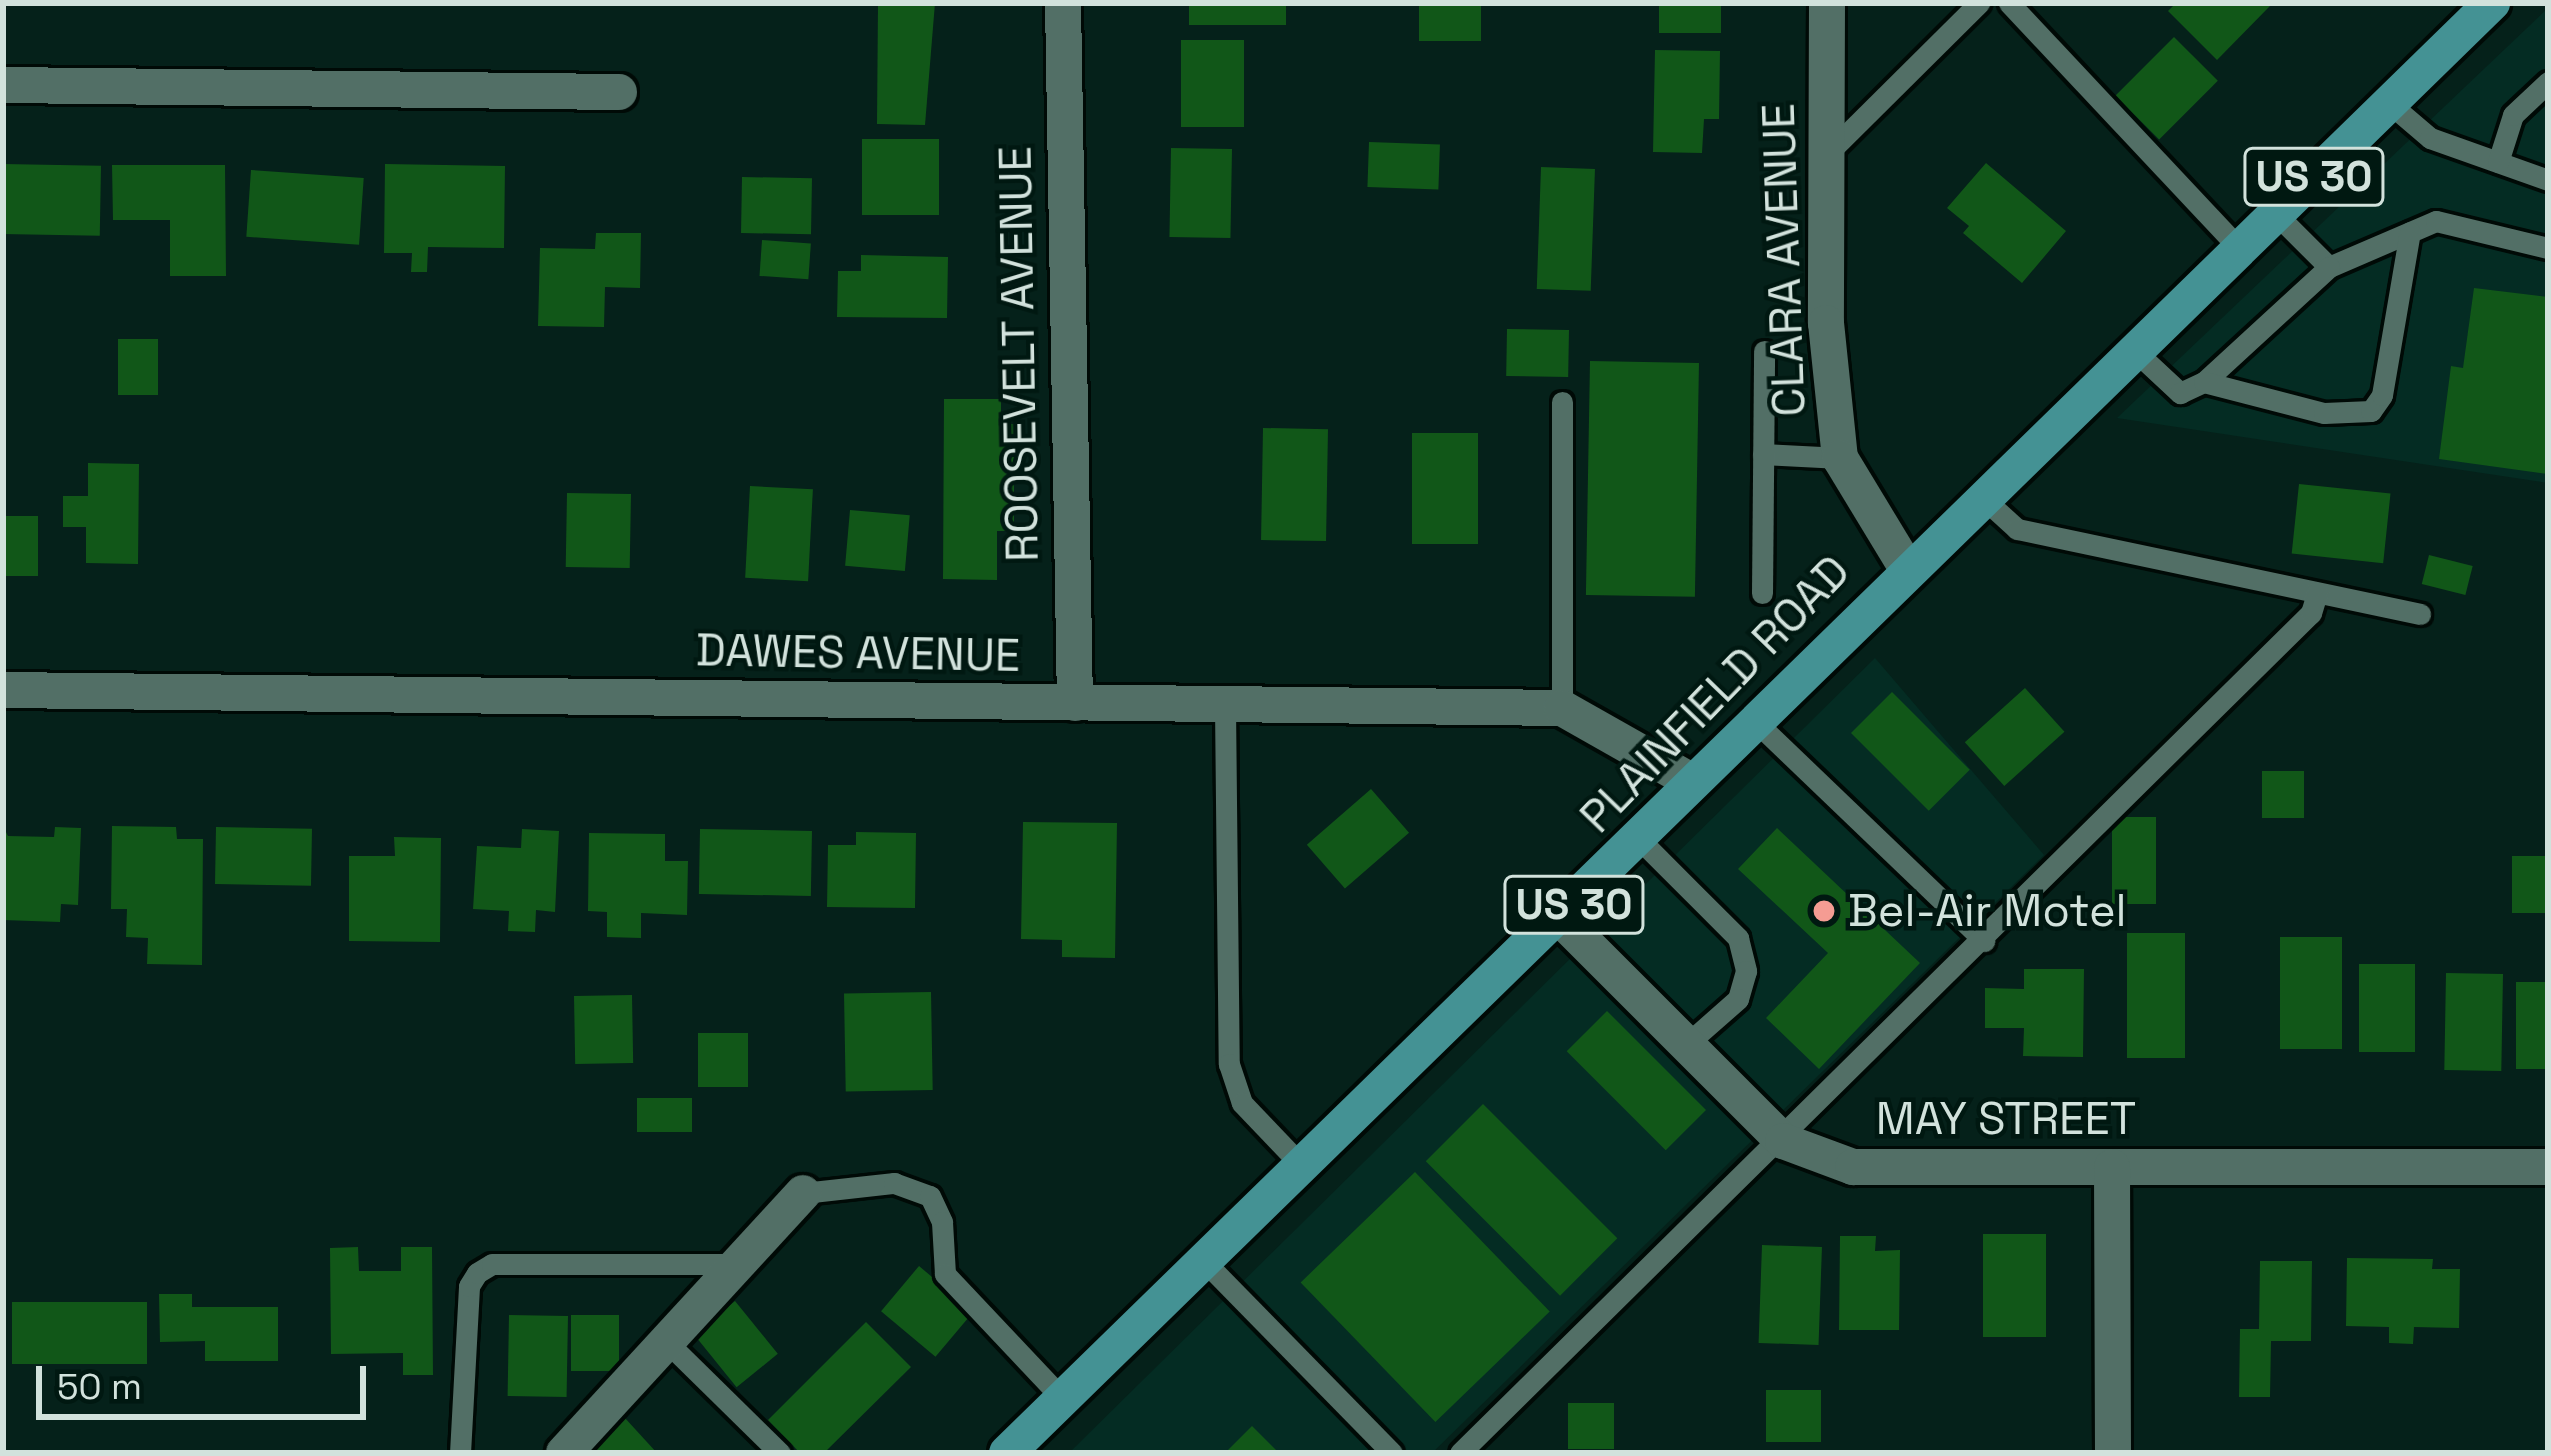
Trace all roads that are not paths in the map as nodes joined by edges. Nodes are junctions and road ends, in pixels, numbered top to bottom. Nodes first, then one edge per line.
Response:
1 (1063, 3) edge
2 (1827, 3) edge
3 (1979, 3) edge
4 (2009, 3) edge
5 (2492, 3) edge
6 (2548, 82) edge
7 (3, 85) edge
8 (619, 92) dead end
9 (2390, 103) junction
10 (1826, 155) junction
11 (2498, 162) junction
12 (2548, 180) edge
13 (2276, 214) junction
14 (2410, 232) junction
15 (2548, 248) edge
16 (2240, 249) junction
17 (2330, 267) junction
18 (1764, 351) dead end
19 (2135, 351) junction
20 (2204, 382) junction
21 (1562, 402) dead end
22 (1763, 454) junction
23 (1840, 458) junction
24 (1984, 498) junction
25 (1906, 567) junction
26 (2317, 592) junction
27 (1762, 593) dead end
28 (2420, 614) dead end
29 (3, 690) edge
30 (1075, 704) junction
31 (1225, 706) junction
32 (1562, 708) junction
33 (1757, 723) junction
34 (1693, 782) junction
35 (1640, 840) junction
36 (1561, 919) junction
37 (1984, 940) junction
38 (1687, 1044) junction
39 (1783, 1141) junction
40 (1304, 1167) junction
41 (2112, 1167) junction
42 (2548, 1167) edge
43 (803, 1193) joint
44 (1205, 1262) junction
45 (742, 1264) junction
46 (668, 1343) junction
47 (1063, 1399) junction
48 (460, 1453) edge
49 (563, 1453) edge
50 (780, 1453) edge
51 (1007, 1453) edge
52 (1392, 1453) edge
53 (1460, 1453) edge
54 (2113, 1453) edge

1 - 30 street, ROOSEVELT AVENUE
2 - 10 street, CLARA AVENUE
3 - 10 lane
4 - 16 lane
5 - 9 main road, PLAINFIELD ROAD / US 30
6 - 11 lane
7 - 8 street
9 - 11 lane
9 - 13 main road, PLAINFIELD ROAD / US 30
10 - 23 street, CLARA AVENUE
11 - 12 lane
13 - 16 main road, PLAINFIELD ROAD / US 30
13 - 17 lane
14 - 15 lane
14 - 17 lane
14 - 20 lane
16 - 19 main road, PLAINFIELD ROAD / US 30
17 - 20 lane
18 - 22 lane
19 - 20 lane
19 - 24 main road, PLAINFIELD ROAD / US 30
21 - 32 lane
22 - 23 lane
22 - 27 lane
23 - 25 street, CLARA AVENUE
24 - 25 main road, PLAINFIELD ROAD / US 30
24 - 26 lane
25 - 33 main road, PLAINFIELD ROAD / US 30
26 - 28 lane
26 - 37 lane
29 - 30 street, DAWES AVENUE
30 - 31 street, DAWES AVENUE
31 - 32 street, DAWES AVENUE
31 - 40 lane
32 - 34 street, DAWES AVENUE
33 - 34 main road, PLAINFIELD ROAD / US 30
33 - 37 lane
34 - 35 main road, PLAINFIELD ROAD / US 30
35 - 36 main road, PLAINFIELD ROAD / US 30
35 - 38 lane
36 - 38 street, MAY STREET
36 - 40 main road, PLAINFIELD ROAD / US 30
37 - 39 lane
38 - 39 street, MAY STREET
39 - 41 street, MAY STREET
39 - 53 lane
40 - 44 main road, PLAINFIELD ROAD / US 30
41 - 42 street, MAY STREET
41 - 54 street
43 - 45 street
43 - 47 lane
44 - 47 main road, PLAINFIELD ROAD / US 30
44 - 52 lane
45 - 46 street
45 - 48 lane
46 - 49 street
46 - 50 lane
47 - 51 main road, PLAINFIELD ROAD / US 30

